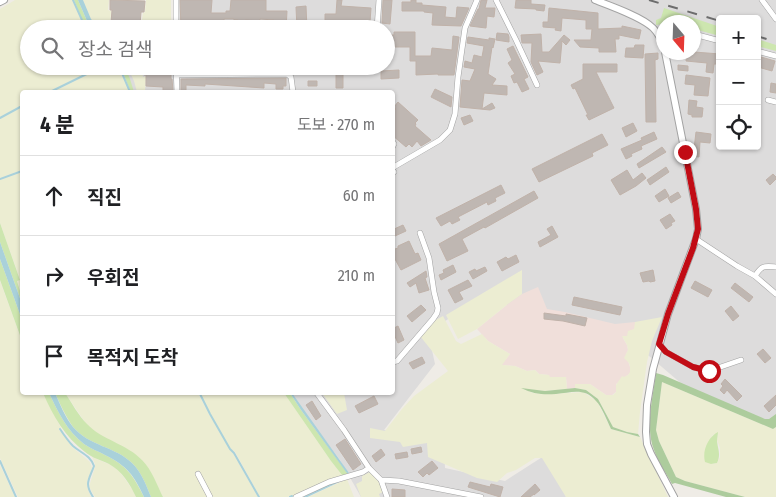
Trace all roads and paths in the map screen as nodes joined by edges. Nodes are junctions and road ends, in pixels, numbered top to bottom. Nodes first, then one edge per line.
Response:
1 (4, 0) edge
2 (176, 0) edge
3 (379, 0) edge
4 (477, 0) edge
5 (496, 0) edge
6 (595, 0) edge
7 (762, 0) edge
8 (0, 2) edge
9 (776, 19) edge
10 (176, 20) edge
11 (378, 20) edge
12 (656, 29) edge
13 (701, 36) edge
14 (716, 40) edge
15 (761, 52) edge
16 (776, 56) edge
17 (668, 60) edge
18 (176, 75) edge
19 (288, 75) edge
20 (537, 85) dead end
21 (177, 90) edge
22 (293, 90) edge
23 (768, 100) dead end
24 (776, 102) edge
25 (395, 170) edge
26 (420, 233) dead end
27 (696, 239) junction
28 (776, 267) edge
29 (755, 276) junction
30 (776, 294) edge
31 (659, 344) junction
32 (741, 360) dead end
33 (395, 361) edge
34 (318, 395) edge
35 (369, 468) junction
36 (198, 474) dead end
37 (381, 480) junction
38 (210, 497) edge
39 (296, 497) edge
40 (387, 497) edge
41 (481, 497) edge
42 (674, 497) edge

1 - 8 street
2 - 10 street
3 - 11 street
4 - 25 street
5 - 20 street
6 - 12 street
7 - 9 street
13 - 14 street
15 - 16 street
17 - 27 street
18 - 21 street
19 - 22 street
23 - 24 street
26 - 33 street
27 - 29 street
27 - 31 street
28 - 29 street
29 - 30 street
31 - 32 street
31 - 42 street
34 - 35 street
35 - 37 street
35 - 39 street
36 - 38 street
37 - 40 street
37 - 41 street

